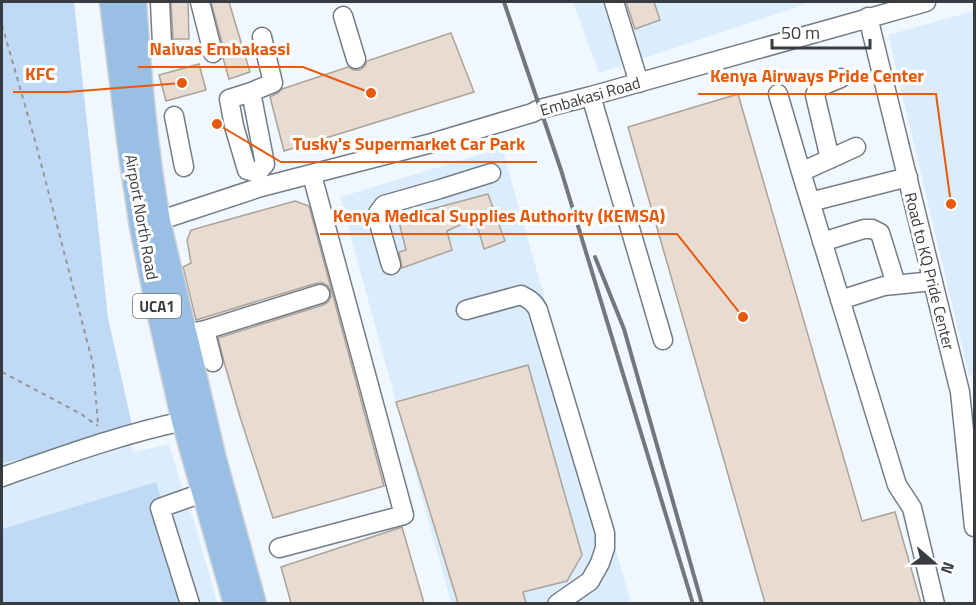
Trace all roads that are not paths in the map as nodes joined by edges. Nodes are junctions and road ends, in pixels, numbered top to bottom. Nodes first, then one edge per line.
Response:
1 (112, 2) edge
2 (134, 2) edge
3 (160, 2) edge
4 (200, 2) edge
5 (614, 2) edge
6 (926, 2) edge
7 (877, 11) edge
8 (343, 16) dead end
9 (262, 37) dead end
10 (162, 44) dead end
11 (213, 53) dead end
12 (356, 59) dead end
13 (841, 78) dead end
14 (639, 83) junction
15 (778, 94) dead end
16 (591, 96) junction
17 (174, 116) dead end
18 (856, 147) dead end
19 (830, 159) junction
20 (184, 167) dead end
21 (801, 172) junction
22 (491, 173) dead end
23 (312, 175) junction
24 (908, 177) junction
25 (259, 180) junction
26 (810, 202) junction
27 (158, 221) junction
28 (822, 242) junction
29 (391, 265) dead end
30 (896, 281) dead end
31 (933, 281) junction
32 (320, 294) dead end
33 (840, 300) junction
34 (466, 310) dead end
35 (195, 332) junction
36 (663, 340) dead end
37 (213, 362) dead end
38 (967, 390) edge
39 (184, 421) junction
40 (2, 477) edge
41 (205, 492) junction
42 (975, 527) edge
43 (279, 548) dead end
44 (190, 603) edge
45 (236, 603) edge
46 (254, 603) edge
47 (557, 603) edge
48 (935, 603) edge

1 - 39 main road, Airport North Road / UCA1
2 - 27 main road, Airport North Road / UCA1
3 - 10 street
4 - 11 street
5 - 14 street
6 - 7 street, Embakasi Road
7 - 14 street, Embakasi Road
7 - 24 street, Road to KQ Pride Center
8 - 12 street
9 - 25 street
13 - 19 street
14 - 16 street, Embakasi Road
15 - 21 street
16 - 23 street, Embakasi Road
16 - 36 street
17 - 20 street
18 - 19 street
19 - 21 street
21 - 26 street
22 - 29 street
23 - 25 street, Embakasi Road
23 - 43 street
24 - 26 street
24 - 31 street, Road to KQ Pride Center
25 - 27 street, Embakasi Road
26 - 28 street
27 - 35 main road, Airport North Road / UCA1
28 - 30 street
28 - 33 street
31 - 33 street
31 - 38 street, Road to KQ Pride Center
32 - 35 street
33 - 48 street
34 - 47 street
35 - 37 street
35 - 46 main road, Airport North Road / UCA1
38 - 42 street, Road to KQ Pride Center
39 - 40 street
39 - 41 main road, Airport North Road / UCA1
41 - 44 street
41 - 45 main road, Airport North Road / UCA1

